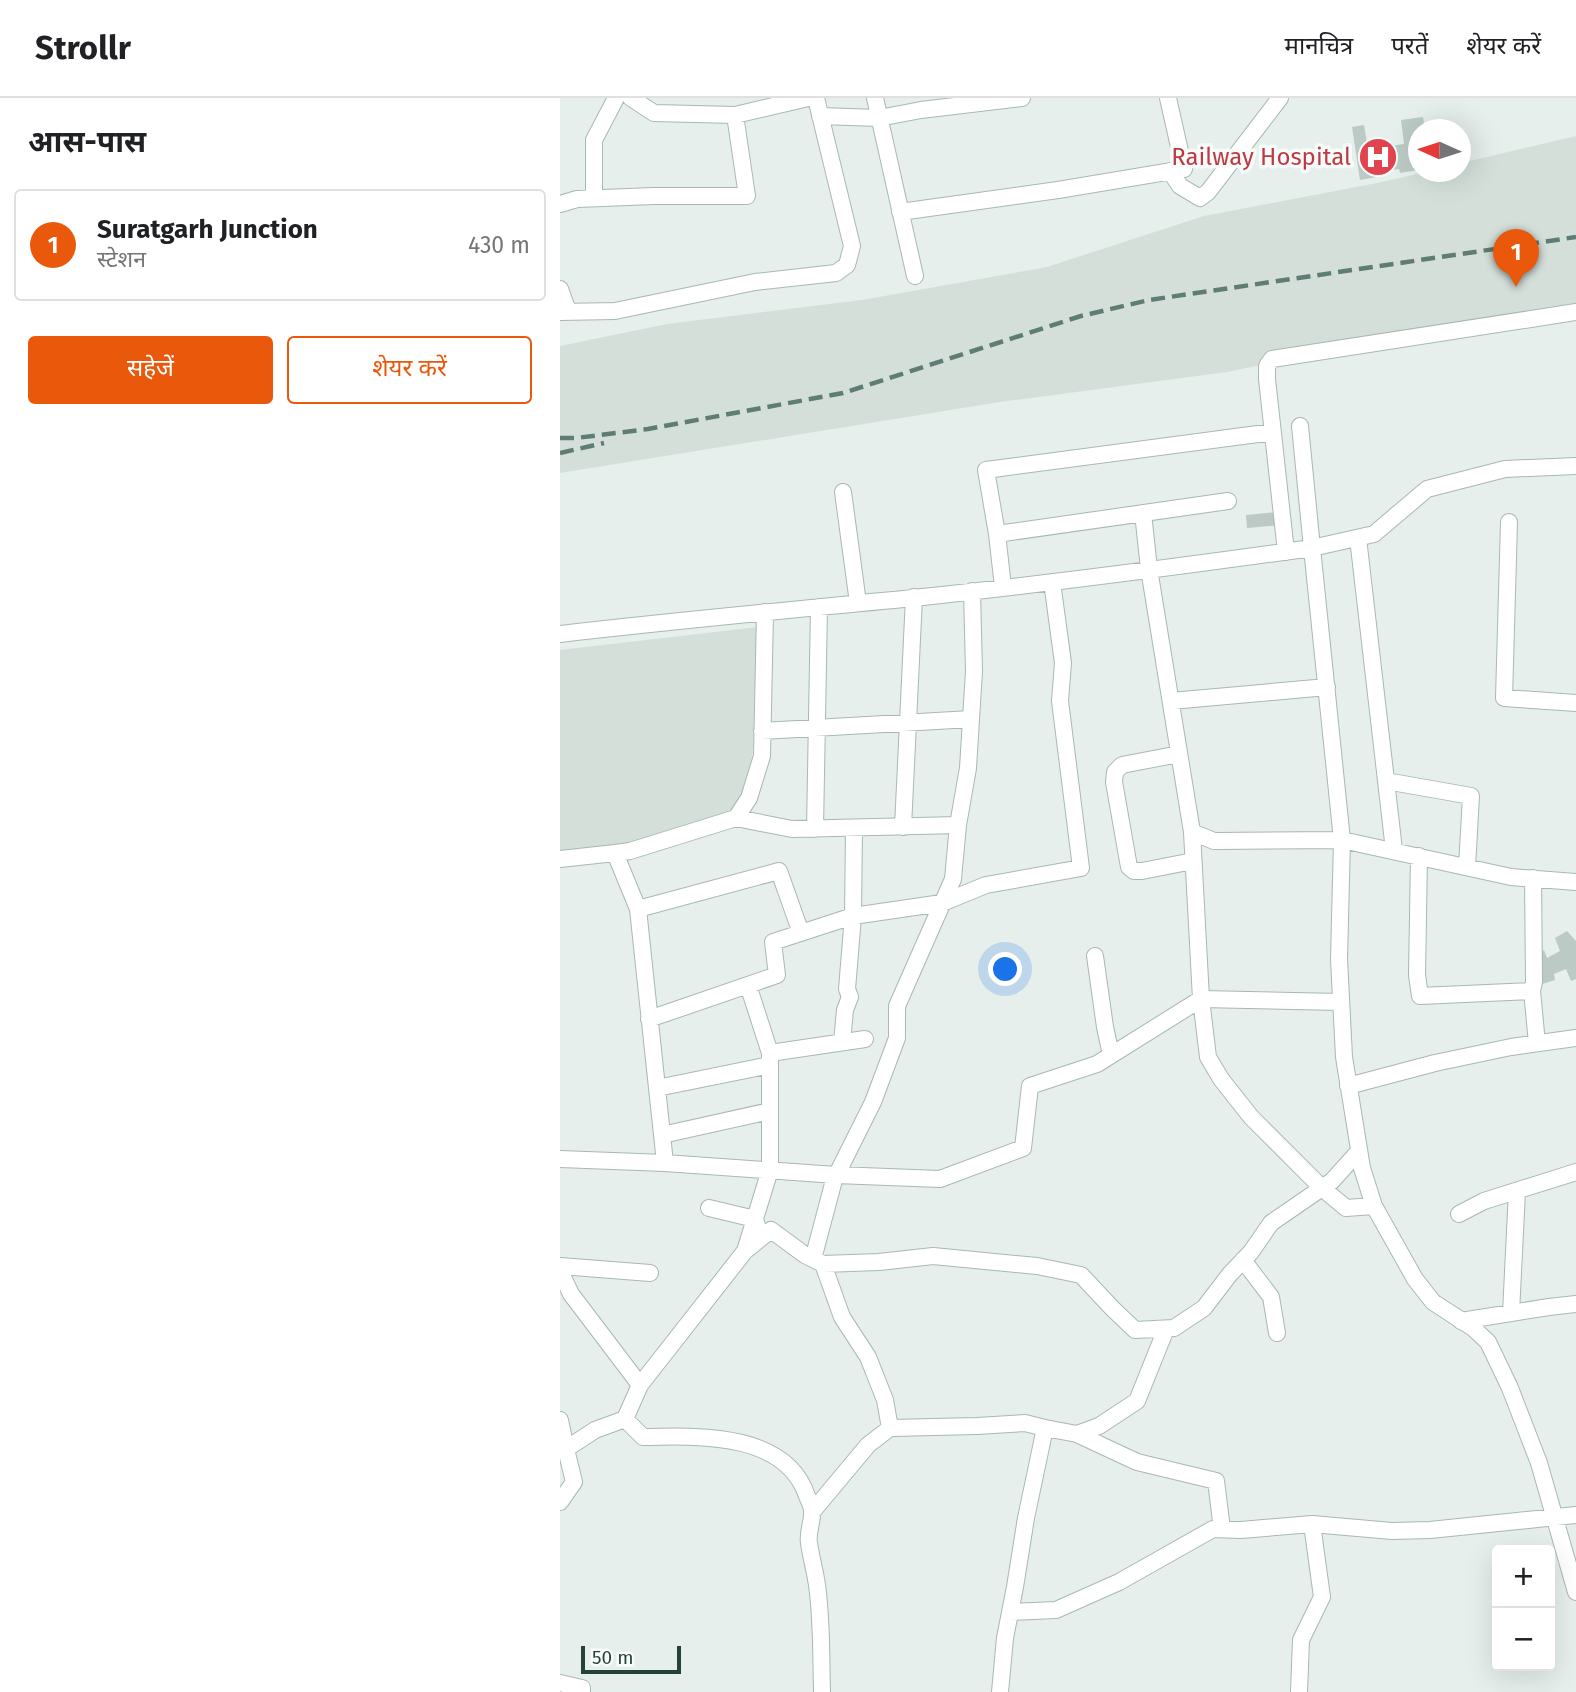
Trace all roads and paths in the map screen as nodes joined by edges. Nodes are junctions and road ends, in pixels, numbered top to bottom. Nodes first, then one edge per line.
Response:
1 (616, 98) edge
2 (719, 98) edge
3 (808, 98) edge
4 (816, 98) edge
5 (875, 98) edge
6 (1022, 98) edge
7 (1168, 98) edge
8 (1280, 98) edge
9 (636, 100) edge
10 (728, 115) junction
11 (820, 116) junction
12 (879, 118) junction
13 (1170, 171) junction
14 (594, 198) junction
15 (560, 204) edge
16 (900, 212) junction
17 (915, 276) dead end
18 (560, 289) edge
19 (564, 311) edge
20 (1576, 312) edge
21 (1300, 426) dead end
22 (1273, 432) junction
23 (1576, 466) edge
24 (843, 492) dead end
25 (1228, 501) dead end
26 (1143, 513) junction
27 (1509, 522) dead end
28 (997, 534) junction
29 (1358, 538) junction
30 (1312, 548) junction
31 (1286, 552) junction
32 (1149, 569) junction
33 (1052, 582) junction
34 (1003, 587) junction
35 (972, 591) junction
36 (914, 597) junction
37 (858, 603) junction
38 (819, 607) junction
39 (765, 612) junction
40 (560, 634) edge
41 (1326, 687) junction
42 (1171, 701) junction
43 (1576, 704) edge
44 (971, 719) junction
45 (908, 723) junction
46 (817, 728) junction
47 (762, 731) junction
48 (1179, 754) junction
49 (1386, 781) junction
50 (736, 818) junction
51 (958, 825) junction
52 (904, 827) junction
53 (854, 828) junction
54 (815, 829) junction
55 (1192, 832) junction
56 (1342, 840) junction
57 (1394, 850) junction
58 (615, 853) junction
59 (1419, 856) junction
60 (560, 859) edge
61 (1193, 861) junction
62 (1467, 867) junction
63 (1533, 878) junction
64 (1576, 882) edge
65 (942, 903) junction
66 (638, 909) junction
67 (853, 916) junction
68 (801, 933) junction
69 (1095, 956) dead end
70 (748, 985) junction
71 (1532, 991) junction
72 (1201, 999) junction
73 (1341, 1002) junction
74 (649, 1019) junction
75 (1576, 1038) edge
76 (865, 1039) dead end
77 (842, 1042) junction
78 (1537, 1043) junction
79 (1111, 1055) junction
80 (770, 1059) junction
81 (1348, 1086) junction
82 (657, 1088) junction
83 (770, 1111) junction
84 (662, 1135) junction
85 (1359, 1151) junction
86 (560, 1159) edge
87 (665, 1163) junction
88 (770, 1170) junction
89 (1576, 1172) edge
90 (836, 1175) junction
91 (1322, 1188) junction
92 (1517, 1191) junction
93 (1374, 1206) junction
94 (709, 1208) dead end
95 (1459, 1214) dead end
96 (755, 1219) junction
97 (762, 1238) junction
98 (745, 1251) junction
99 (1243, 1260) junction
100 (818, 1261) junction
101 (560, 1268) edge
102 (650, 1273) dead end
103 (1576, 1304) edge
104 (1511, 1313) junction
105 (1461, 1321) junction
106 (1166, 1329) junction
107 (1277, 1333) dead end
108 (640, 1385) junction
109 (625, 1419) junction
110 (560, 1420) edge
111 (890, 1428) junction
112 (1045, 1429) junction
113 (1077, 1434) junction
114 (566, 1449) junction
115 (560, 1502) edge
116 (813, 1512) junction
117 (1576, 1515) edge
118 (1555, 1518) junction
119 (1312, 1524) junction
120 (1222, 1529) junction
121 (1576, 1592) edge
122 (1010, 1612) junction
123 (560, 1683) edge
124 (582, 1692) edge
125 (822, 1692) edge
126 (1000, 1692) edge
127 (1299, 1692) edge

1 - 14 street
2 - 10 street
3 - 10 street
4 - 11 street
5 - 12 street
6 - 12 street
7 - 13 street
8 - 13 street
9 - 10 street
10 - 14 street
11 - 12 street
11 - 19 street
12 - 16 street
13 - 16 street
14 - 15 street
16 - 17 street
18 - 19 street
20 - 22 street
21 - 30 street
22 - 28 street
22 - 31 street
23 - 29 street
24 - 37 street
25 - 26 street
26 - 28 street
26 - 32 street
27 - 43 street
28 - 34 street
29 - 30 street
29 - 49 street
30 - 31 street
30 - 41 street
31 - 32 street
32 - 33 street
32 - 42 street
33 - 34 street
33 - 65 street
34 - 35 street
35 - 36 street
35 - 44 street
36 - 37 street
36 - 45 street
37 - 38 street
38 - 39 street
38 - 46 street
39 - 40 street
39 - 47 street
41 - 42 street
41 - 56 street
42 - 48 street
44 - 45 street
44 - 51 street
45 - 46 street
45 - 52 street
46 - 47 street
46 - 54 street
47 - 50 street
48 - 55 street
48 - 61 street
49 - 57 street
49 - 62 street
50 - 54 street
50 - 58 street
51 - 52 street
51 - 65 street
52 - 53 street
53 - 54 street
53 - 67 street
55 - 56 street
55 - 61 street
56 - 57 street
56 - 73 street
57 - 59 street
58 - 60 street
58 - 66 street
59 - 62 street
59 - 71 street
61 - 72 street
62 - 63 street
63 - 64 street
63 - 71 street
65 - 67 street
65 - 90 street
66 - 68 street
66 - 74 street
67 - 68 street
67 - 77 street
68 - 70 street
69 - 79 street
70 - 74 street
70 - 80 street
71 - 78 street
72 - 73 street
72 - 79 street
72 - 91 street
73 - 81 street
74 - 82 street
75 - 78 street
76 - 77 street
77 - 80 street
78 - 81 street
79 - 90 street
80 - 82 street
80 - 83 street
81 - 85 street
82 - 84 street
83 - 84 street
83 - 88 street
84 - 87 street
85 - 91 street
85 - 93 street
86 - 87 street
87 - 88 street
88 - 90 street
88 - 96 street
89 - 92 street
90 - 100 street
91 - 93 street
91 - 99 street
92 - 95 street
92 - 104 street
93 - 105 street
94 - 96 street
96 - 97 street
96 - 98 street
97 - 98 street
97 - 100 street
98 - 108 street
99 - 106 street
99 - 107 street
100 - 106 street
100 - 111 street
101 - 102 street
101 - 108 street
103 - 104 street
104 - 105 street
105 - 118 street
106 - 113 street
108 - 109 street
109 - 114 street
109 - 116 street
110 - 114 street
111 - 112 street
111 - 116 street
112 - 113 street
112 - 122 street
113 - 120 street
114 - 115 street
116 - 125 street
117 - 118 street
118 - 119 street
118 - 121 street
119 - 120 street
119 - 127 street
120 - 122 street
122 - 126 street
123 - 124 street

